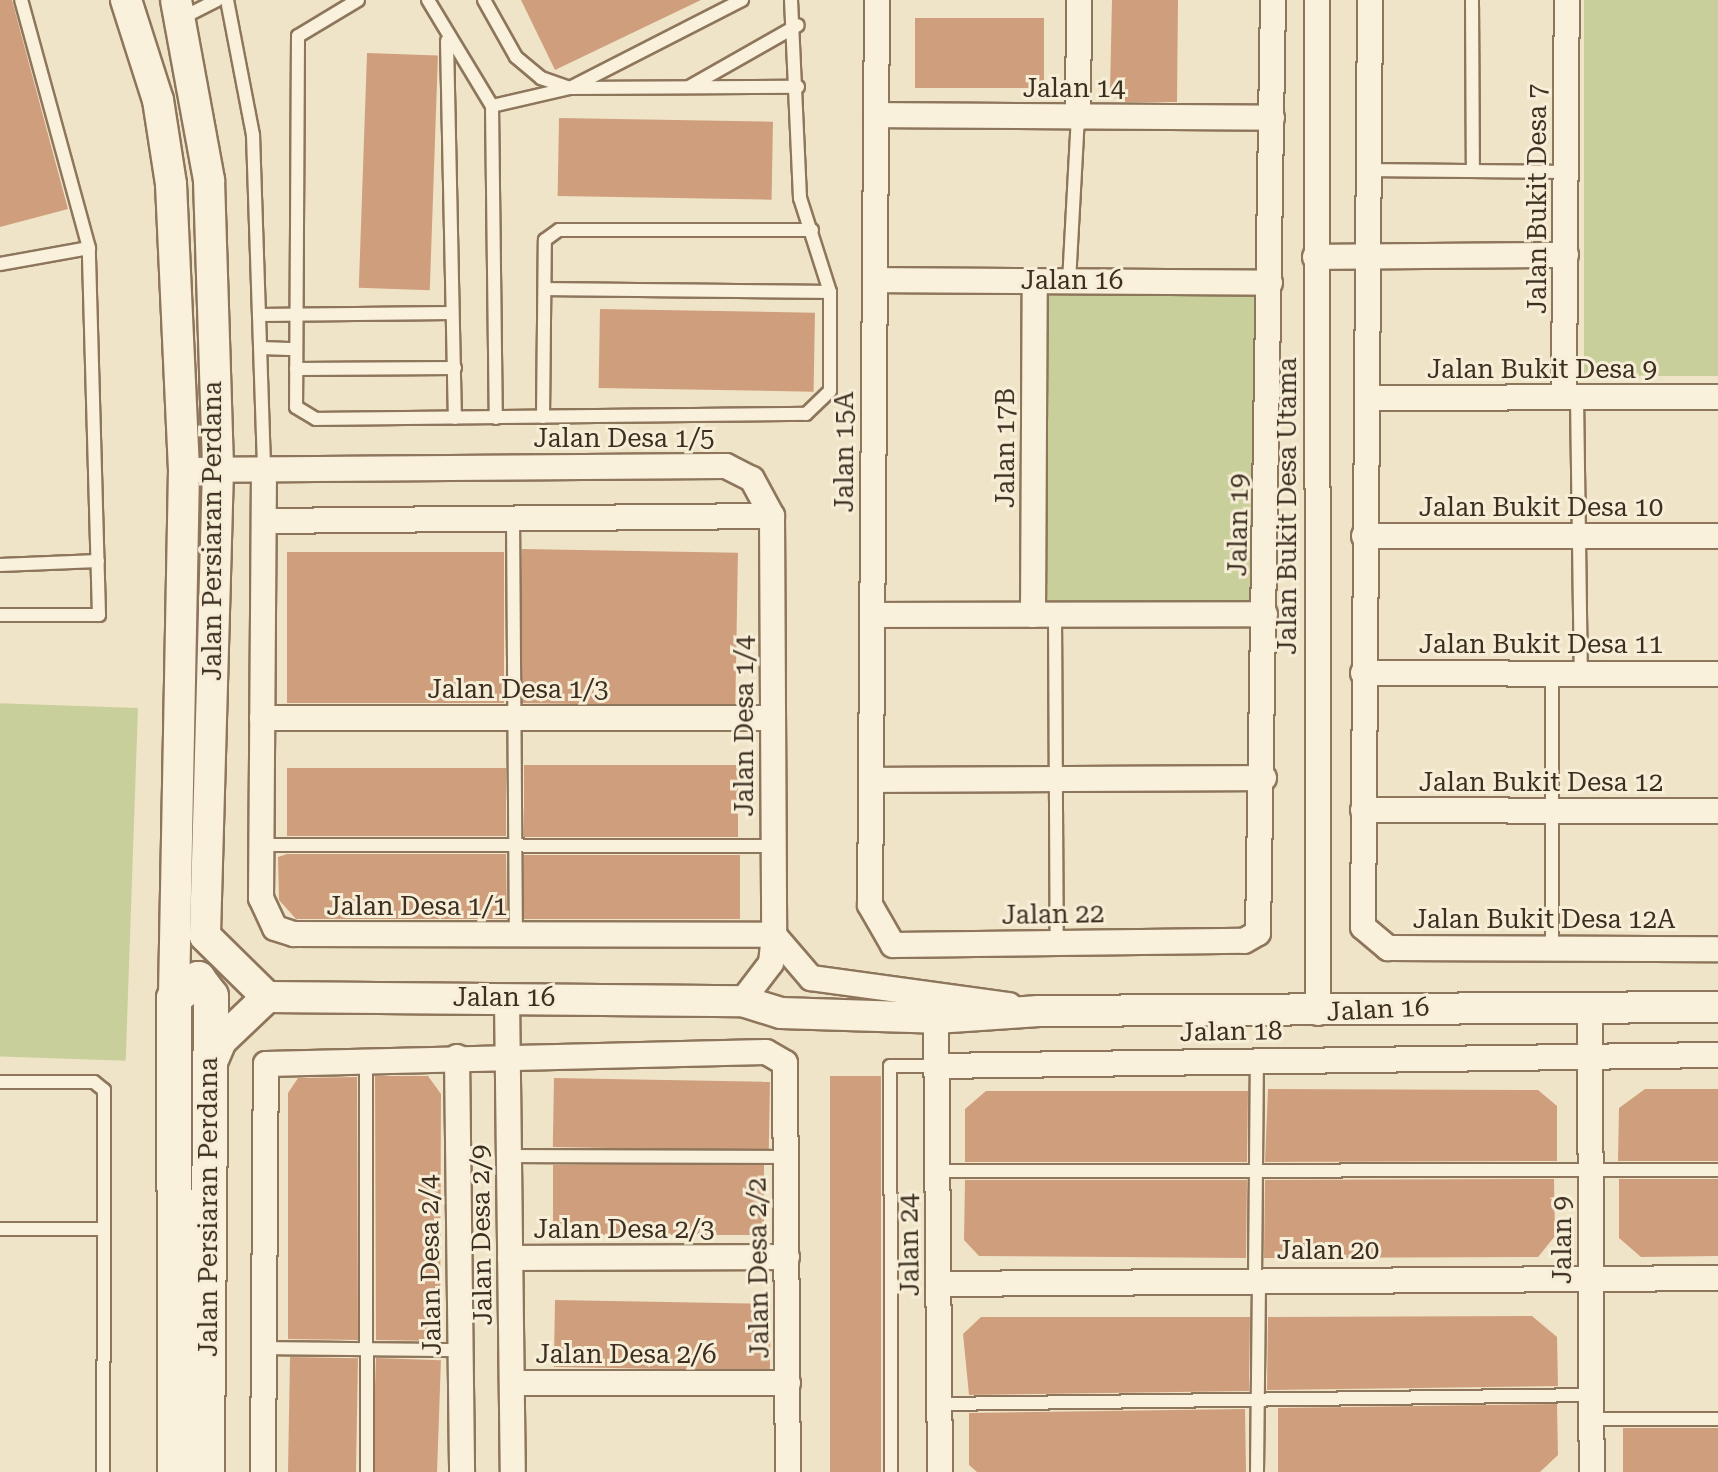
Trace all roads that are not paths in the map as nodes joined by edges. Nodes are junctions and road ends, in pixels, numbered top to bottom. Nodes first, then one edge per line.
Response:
1 (21, 0) edge
2 (126, 0) edge
3 (217, 0) edge
4 (227, 0) edge
5 (358, 0) edge
6 (428, 0) edge
7 (484, 0) edge
8 (742, 0) edge
9 (791, 0) edge
10 (877, 0) edge
11 (1079, 0) edge
12 (1273, 0) edge
13 (1317, 0) edge
14 (1370, 0) edge
15 (1472, 0) edge
16 (1567, 0) edge
17 (180, 8) edge
18 (798, 25) junction
19 (447, 41) junction
20 (798, 87) junction
21 (570, 88) junction
22 (686, 88) junction
23 (492, 106) junction
24 (876, 115) junction
25 (1078, 118) junction
26 (1272, 118) junction
27 (1370, 170) junction
28 (1473, 171) junction
29 (1566, 172) junction
30 (812, 230) junction
31 (89, 248) junction
32 (1566, 255) junction
33 (1315, 257) junction
34 (1369, 257) junction
35 (0, 264) edge
36 (875, 280) junction
37 (1035, 281) junction
38 (1069, 282) junction
39 (1270, 283) junction
40 (545, 289) junction
41 (830, 292) junction
42 (452, 313) junction
43 (259, 315) junction
44 (295, 315) junction
45 (261, 348) junction
46 (296, 349) junction
47 (455, 368) junction
48 (296, 369) junction
49 (1571, 397) junction
50 (1718, 397) edge
51 (1367, 398) junction
52 (543, 417) junction
53 (455, 418) junction
54 (496, 418) junction
55 (218, 469) junction
56 (184, 470) junction
57 (264, 470) junction
58 (772, 516) junction
59 (513, 517) junction
60 (265, 521) junction
61 (1364, 536) junction
62 (1579, 536) junction
63 (1718, 536) edge
64 (98, 561) junction
65 (0, 565) edge
66 (1265, 614) junction
67 (0, 615) edge
68 (872, 615) junction
69 (1044, 615) junction
70 (1363, 673) junction
71 (1552, 673) junction
72 (1581, 673) junction
73 (1718, 674) edge
74 (262, 718) junction
75 (514, 718) junction
76 (773, 718) junction
77 (1264, 778) junction
78 (1056, 779) junction
79 (871, 780) junction
80 (1363, 810) junction
81 (1549, 811) junction
82 (1718, 811) edge
83 (261, 845) junction
84 (774, 846) junction
85 (515, 848) junction
86 (870, 905) joint
87 (1258, 933) joint
88 (516, 935) junction
89 (774, 935) junction
90 (172, 936) junction
91 (205, 936) junction
92 (1057, 943) junction
93 (1718, 949) edge
94 (1552, 950) junction
95 (267, 997) junction
96 (174, 998) junction
97 (507, 998) junction
98 (742, 1001) junction
99 (1590, 1007) junction
100 (1718, 1007) edge
101 (1039, 1011) junction
102 (1318, 1013) junction
103 (936, 1018) junction
104 (1718, 1055) edge
105 (457, 1057) junction
106 (507, 1057) junction
107 (1591, 1057) junction
108 (366, 1059) junction
109 (1257, 1059) junction
110 (937, 1066) junction
111 (209, 1070) junction
112 (0, 1082) edge
113 (509, 1156) junction
114 (786, 1157) junction
115 (1256, 1169) junction
116 (1591, 1170) junction
117 (1718, 1170) edge
118 (938, 1171) junction
119 (0, 1229) edge
120 (104, 1229) junction
121 (787, 1257) junction
122 (510, 1258) junction
123 (1718, 1278) edge
124 (1592, 1279) junction
125 (1257, 1280) junction
126 (939, 1284) junction
127 (263, 1348) junction
128 (367, 1349) junction
129 (460, 1350) junction
130 (512, 1383) junction
131 (788, 1383) junction
132 (1258, 1395) junction
133 (940, 1404) junction
134 (1592, 1407) junction
135 (1718, 1419) edge
136 (103, 1472) edge
137 (175, 1472) edge
138 (207, 1472) edge
139 (263, 1472) edge
140 (367, 1472) edge
141 (462, 1472) edge
142 (513, 1472) edge
143 (788, 1472) edge
144 (891, 1472) edge
145 (940, 1472) edge
146 (1257, 1472) edge
147 (1592, 1472) edge

1 - 31 lane
2 - 56 street, Jalan Persiaran Perdana
3 - 17 lane
4 - 43 lane
5 - 44 lane
6 - 19 lane
7 - 21 lane
8 - 21 lane
9 - 18 lane
10 - 24 street, Jalan 15A
11 - 25 street
12 - 26 street, Jalan 19
13 - 33 street, Jalan Bukit Desa Utama
14 - 27 street
15 - 28 lane
16 - 29 street, Jalan Bukit Desa 7
17 - 55 street, Jalan Persiaran Perdana
18 - 20 lane
18 - 22 lane
19 - 23 lane
19 - 42 lane
20 - 22 lane
20 - 30 lane
21 - 22 lane
21 - 23 lane
23 - 54 lane
24 - 25 street, Jalan 14
24 - 36 street, Jalan 15A
25 - 26 street, Jalan 14
25 - 38 lane
26 - 39 street, Jalan 19
27 - 28 lane
27 - 34 street
28 - 29 lane
29 - 32 street, Jalan Bukit Desa 7
30 - 40 lane
30 - 41 lane
31 - 35 lane
31 - 64 lane
32 - 34 street
32 - 49 street, Jalan Bukit Desa 7
33 - 34 street
33 - 102 street, Jalan Bukit Desa Utama
34 - 51 street
36 - 37 street, Jalan 16
36 - 68 street, Jalan 15A
37 - 38 street, Jalan 16
37 - 69 street, Jalan 17B
38 - 39 street, Jalan 16
39 - 66 street, Jalan 19
40 - 41 lane
40 - 52 lane
41 - 52 lane
42 - 44 lane
42 - 47 lane
43 - 44 lane
43 - 45 lane
44 - 46 lane
45 - 46 lane
45 - 57 lane
46 - 48 lane
47 - 48 lane
47 - 53 lane
48 - 53 lane
49 - 50 street, Jalan Bukit Desa 9
49 - 51 street, Jalan Bukit Desa 9
49 - 62 lane
51 - 61 street
52 - 54 lane
53 - 54 lane
55 - 56 street, Jalan Desa 1/5
55 - 57 street, Jalan Desa 1/5
55 - 91 street, Jalan Persiaran Perdana
56 - 90 street, Jalan Persiaran Perdana
57 - 58 street, Jalan Desa 1/5
57 - 60 street, Jalan Desa 1/1
58 - 59 street
58 - 76 street, Jalan Desa 1/4
59 - 60 street
59 - 75 lane
60 - 74 street, Jalan Desa 1/1
61 - 62 street, Jalan Bukit Desa 10
61 - 70 street
62 - 63 street, Jalan Bukit Desa 10
62 - 72 lane
64 - 65 lane
64 - 67 lane
66 - 69 street
66 - 77 street, Jalan 19
68 - 69 street
68 - 79 street, Jalan 15A
69 - 78 lane
70 - 71 street, Jalan Bukit Desa 11
70 - 80 street
71 - 72 street, Jalan Bukit Desa 11
71 - 81 lane
72 - 73 street, Jalan Bukit Desa 11
74 - 75 street, Jalan Desa 1/3
74 - 83 street, Jalan Desa 1/1
75 - 76 street, Jalan Desa 1/3
75 - 85 lane
76 - 84 street, Jalan Desa 1/4
77 - 78 street
77 - 87 street, Jalan 19
78 - 79 street
78 - 92 lane
79 - 86 street, Jalan 15A
80 - 81 street, Jalan Bukit Desa 12
80 - 94 street, Jalan Bukit Desa 12A
81 - 82 street, Jalan Bukit Desa 12
81 - 94 lane
83 - 85 lane
83 - 88 street, Jalan Desa 1/1
84 - 85 lane
84 - 89 street, Jalan Desa 1/4
85 - 88 lane
86 - 92 street, Jalan 22
87 - 92 street, Jalan 22
88 - 89 street, Jalan Desa 1/1
89 - 98 street
89 - 101 street, Jalan 16
90 - 91 street
90 - 96 street, Jalan Persiaran Perdana
91 - 95 street
93 - 94 street, Jalan Bukit Desa 12A
95 - 97 street, Jalan 16
95 - 111 street
96 - 111 main road, Jalan Persiaran Perdana
96 - 137 main road, Jalan Persiaran Perdana
97 - 98 street, Jalan 16
97 - 106 street, Jalan Desa 2/9
98 - 103 street, Jalan 16
99 - 100 street, Jalan 16
99 - 102 street, Jalan 16
99 - 107 street, Jalan 9
101 - 102 street, Jalan 16
101 - 103 street, Jalan 16
103 - 110 street, Jalan 24
104 - 107 street, Jalan 18
105 - 106 street
105 - 108 street
105 - 129 street, Jalan Desa 2/4
106 - 113 street, Jalan Desa 2/9
106 - 114 street, Jalan Desa 2/2
107 - 109 street, Jalan 18
107 - 116 street, Jalan 9
108 - 127 street
108 - 128 lane
109 - 110 street, Jalan 18
109 - 115 lane
110 - 118 street, Jalan 24
110 - 144 lane
111 - 138 main road, Jalan Persiaran Perdana
112 - 120 lane
113 - 114 lane
113 - 122 street, Jalan Desa 2/9
114 - 121 street, Jalan Desa 2/2
115 - 116 lane
115 - 118 lane
115 - 125 lane
116 - 117 lane
116 - 124 street, Jalan 9
118 - 126 street, Jalan 24
119 - 120 lane
120 - 136 lane
121 - 122 street, Jalan Desa 2/3
121 - 131 street, Jalan Desa 2/2
122 - 130 street, Jalan Desa 2/9
123 - 124 street, Jalan 20
124 - 125 street, Jalan 20
124 - 134 street, Jalan 9
125 - 126 street, Jalan 20
125 - 132 lane
126 - 133 street, Jalan 24
127 - 128 lane
127 - 139 street
128 - 129 lane
128 - 140 lane
129 - 141 street, Jalan Desa 2/4
130 - 131 street, Jalan Desa 2/6
130 - 142 street, Jalan Desa 2/9
131 - 143 street, Jalan Desa 2/2
132 - 133 lane
132 - 134 lane
132 - 146 lane
133 - 145 street, Jalan 24
134 - 135 lane
134 - 147 street, Jalan 9

